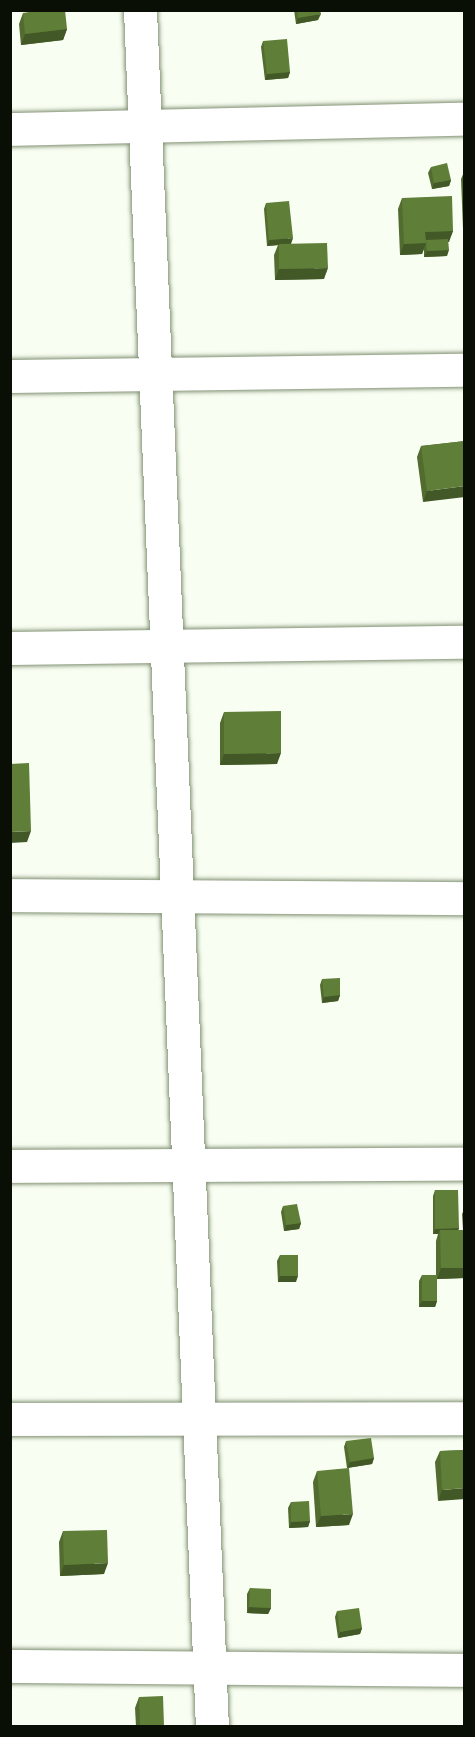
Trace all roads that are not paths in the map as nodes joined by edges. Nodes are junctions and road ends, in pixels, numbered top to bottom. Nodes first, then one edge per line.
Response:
1 (140, 10) edge
2 (465, 119) edge
3 (144, 127) junction
4 (10, 129) edge
5 (465, 370) edge
6 (155, 374) junction
7 (10, 376) edge
8 (465, 642) edge
9 (166, 646) junction
10 (10, 648) edge
11 (10, 895) edge
12 (177, 897) junction
13 (465, 898) edge
14 (465, 1164) edge
15 (188, 1165) junction
16 (10, 1166) edge
17 (465, 1418) edge
18 (10, 1419) edge
19 (199, 1420) junction
20 (10, 1666) edge
21 (209, 1667) junction
22 (465, 1670) edge
23 (212, 1726) edge

1 - 3 street
2 - 3 street
3 - 4 street
3 - 6 street
5 - 6 street
6 - 7 street
6 - 9 street
8 - 9 street
9 - 10 street
9 - 12 street
11 - 12 street
12 - 13 street
12 - 15 street
14 - 15 street
15 - 16 street
15 - 19 street
17 - 19 street
18 - 19 street
19 - 21 street
20 - 21 street
21 - 22 street
21 - 23 street

